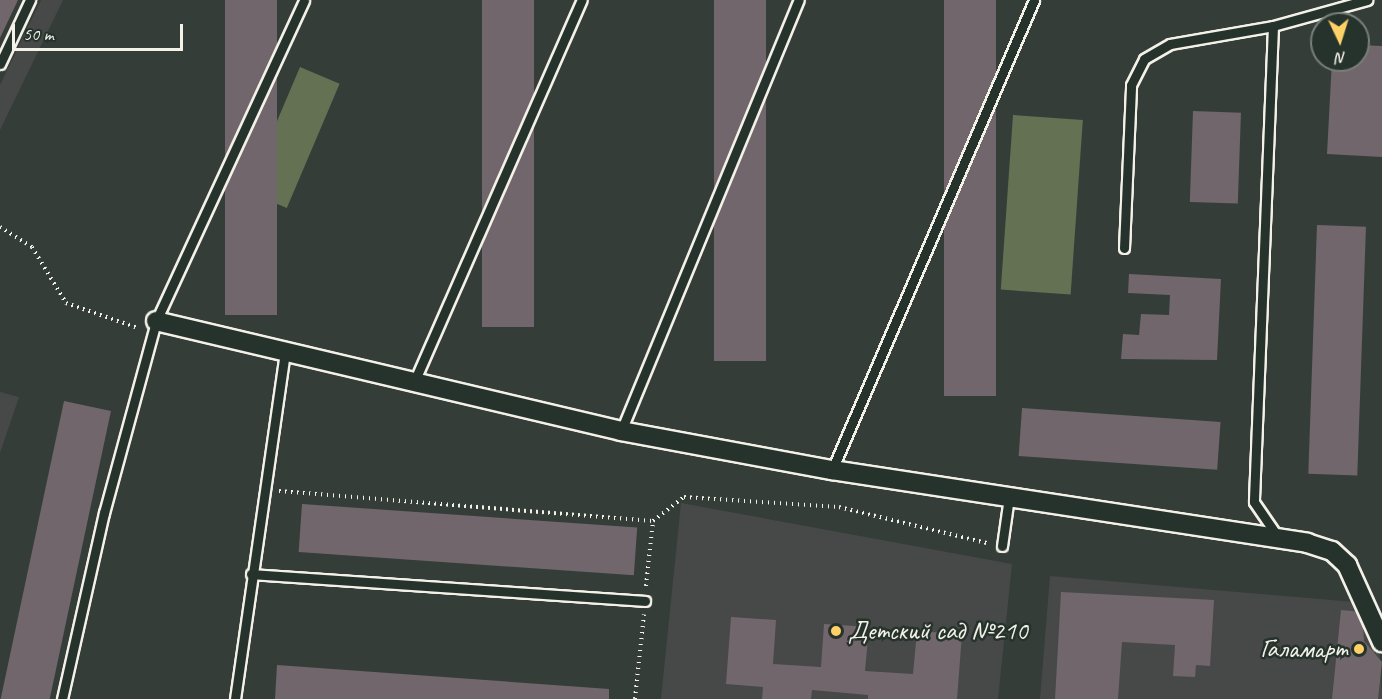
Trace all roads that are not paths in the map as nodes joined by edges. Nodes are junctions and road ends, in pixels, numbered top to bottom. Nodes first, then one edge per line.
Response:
1 (30, 0) edge
2 (304, 0) edge
3 (582, 0) edge
4 (799, 0) edge
5 (1034, 0) edge
6 (1367, 0) edge
7 (1344, 1) edge
8 (1273, 26) junction
9 (0, 64) edge
10 (1124, 248) dead end
11 (154, 327) junction
12 (285, 352) junction
13 (414, 382) junction
14 (621, 431) junction
15 (832, 470) junction
16 (1009, 497) junction
17 (1278, 537) junction
18 (1002, 546) road end
19 (251, 573) junction
20 (645, 601) dead end
21 (1382, 642) edge
22 (63, 699) edge
23 (235, 699) edge

1 - 9 lane
2 - 11 lane
3 - 13 lane
4 - 14 lane
5 - 15 lane
6 - 7 lane
7 - 8 lane
8 - 10 lane
8 - 17 lane
11 - 12 street
11 - 22 lane
12 - 13 street
12 - 19 lane
13 - 14 street
14 - 15 street
15 - 16 street
16 - 17 street
16 - 18 lane
17 - 21 street
19 - 20 lane
19 - 23 lane

